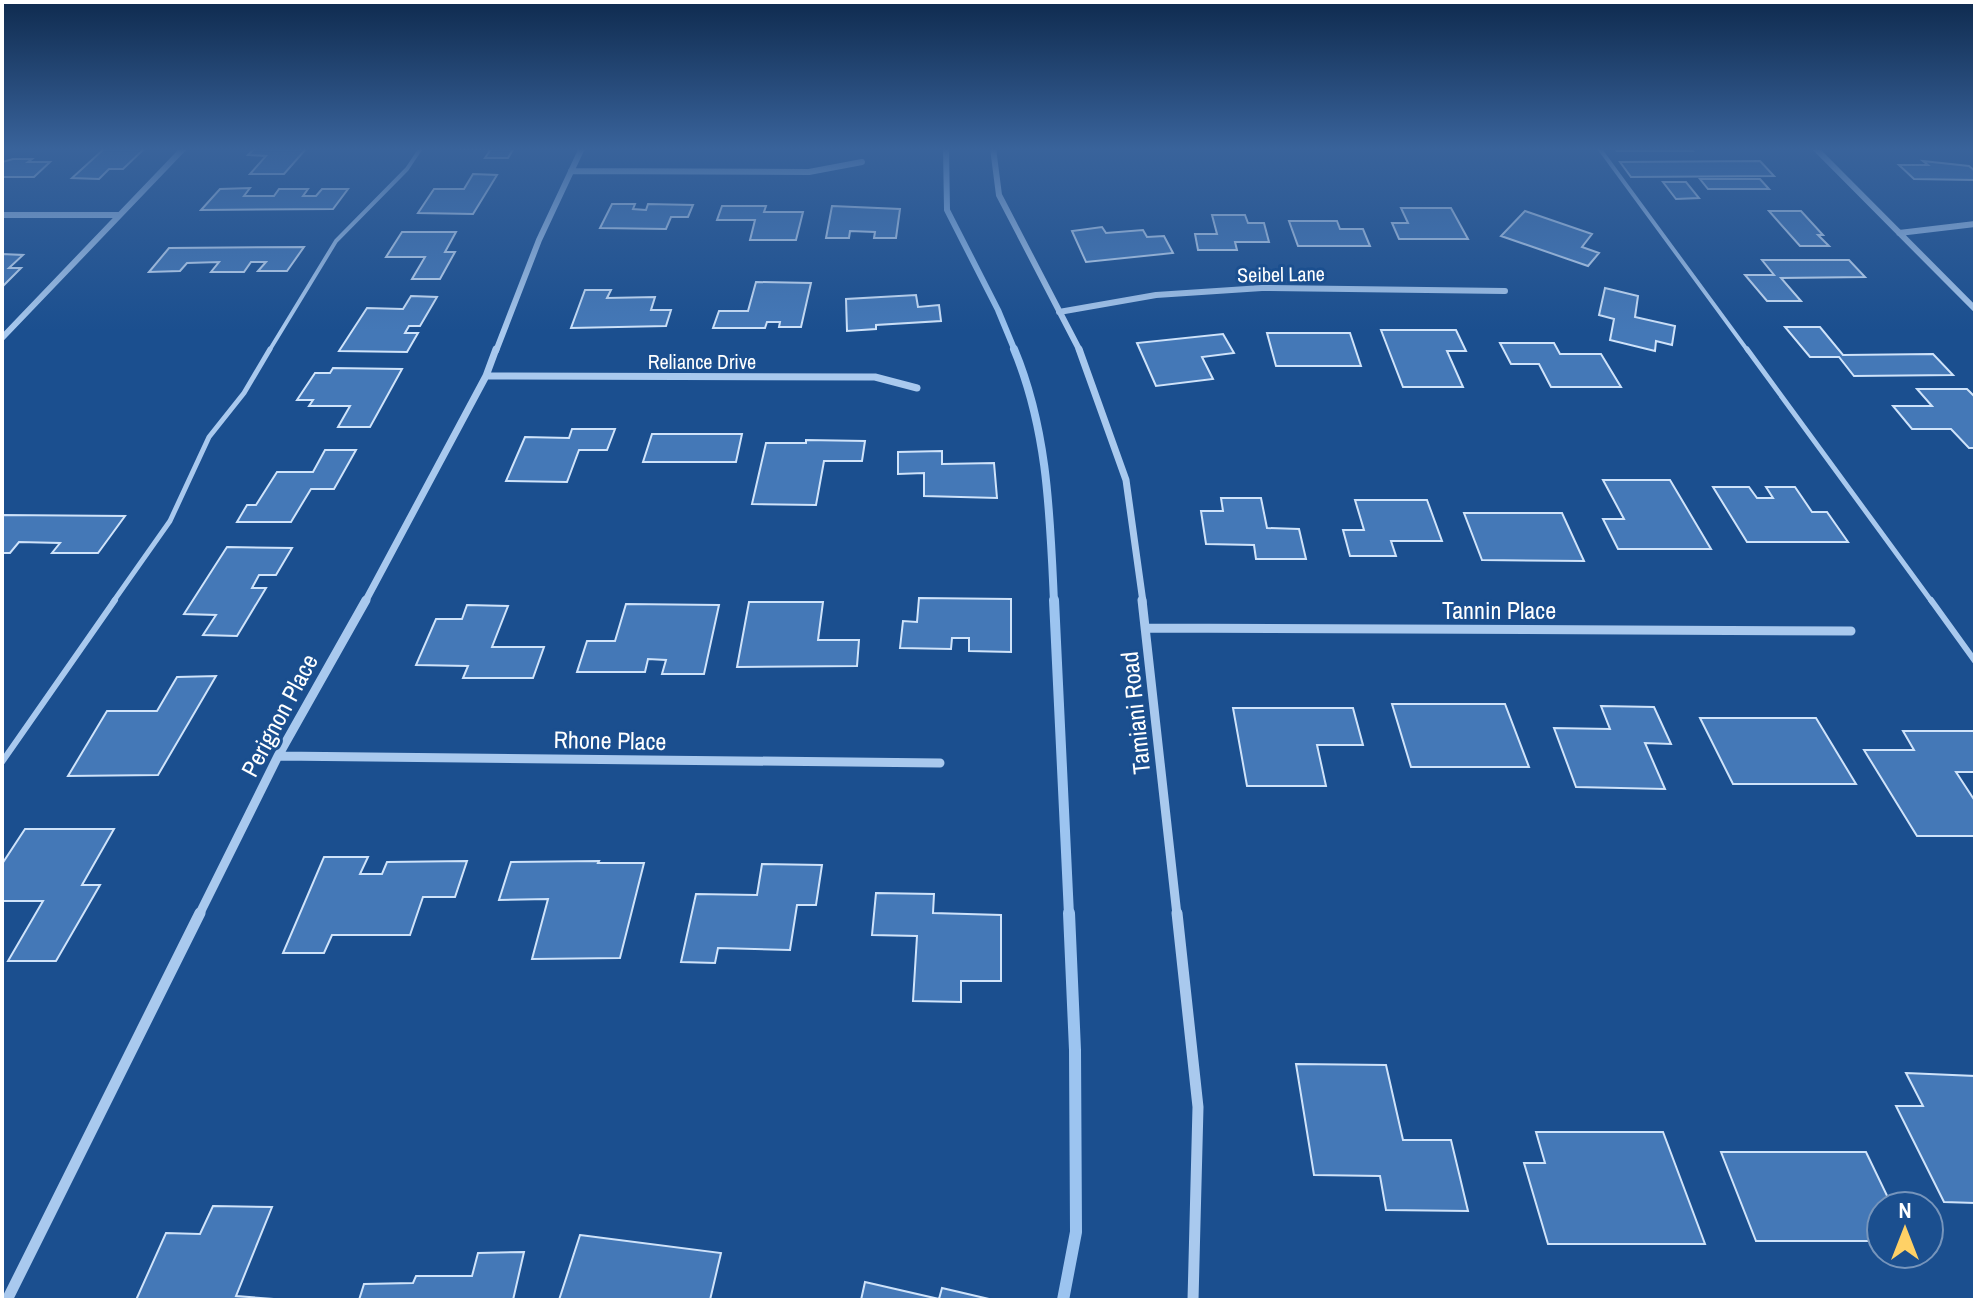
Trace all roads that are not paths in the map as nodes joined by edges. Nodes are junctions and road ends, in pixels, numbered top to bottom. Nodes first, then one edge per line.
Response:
1 (124, 209) edge
2 (368, 209) edge
3 (553, 209) edge
4 (1006, 209) edge
5 (1644, 209) edge
6 (1875, 209) edge
7 (2, 215) edge
8 (118, 215) junction
9 (1975, 224) edge
10 (1899, 233) junction
11 (1505, 291) dead end
12 (1975, 309) edge
13 (1059, 312) junction
14 (2, 338) edge
15 (486, 376) junction
16 (917, 388) dead end
17 (1146, 628) junction
18 (1851, 631) dead end
19 (1975, 661) edge
20 (278, 756) junction
21 (2, 762) edge
22 (940, 763) dead end
23 (7, 1300) edge
24 (1193, 1300) edge

1 - 8 street
2 - 21 lane
3 - 15 street, Perignon Place
4 - 13 street, Tamiani Road
5 - 19 lane
6 - 10 street
7 - 8 street
8 - 14 street
9 - 10 street
10 - 12 street
11 - 13 street, Seibel Lane
13 - 17 street, Tamiani Road
15 - 16 street, Reliance Drive
15 - 20 street, Perignon Place
17 - 18 street, Tannin Place
17 - 24 street, Tamiani Road
20 - 22 street, Rhone Place
20 - 23 street, Perignon Place

